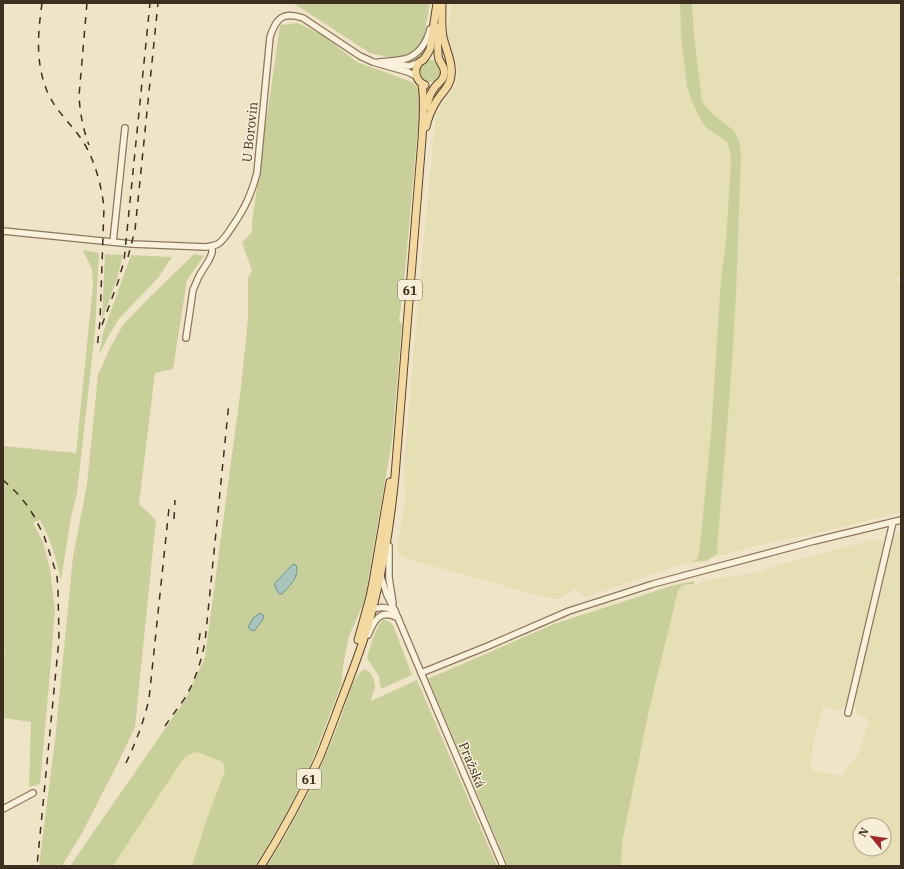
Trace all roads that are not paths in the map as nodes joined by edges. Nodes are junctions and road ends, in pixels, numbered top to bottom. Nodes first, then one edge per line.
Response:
1 (436, 3) edge
2 (442, 3) edge
3 (422, 60) junction
4 (440, 61) junction
5 (376, 62) junction
6 (416, 76) junction
7 (422, 84) junction
8 (436, 85) junction
9 (125, 128) dead end
10 (422, 139) junction
11 (3, 231) edge
12 (113, 242) junction
13 (212, 246) junction
14 (186, 338) dead end
15 (397, 441) junction
16 (391, 510) junction
17 (901, 520) edge
18 (893, 522) junction
19 (380, 538) junction
20 (380, 575) junction
21 (373, 609) junction
22 (395, 611) junction
23 (365, 617) junction
24 (398, 618) junction
25 (355, 664) junction
26 (421, 673) junction
27 (346, 687) junction
28 (848, 713) dead end
29 (33, 793) dead end
30 (3, 809) edge
31 (261, 866) edge
32 (503, 866) edge

1 - 3 main road
1 - 5 street
2 - 4 main road, 61
2 - 10 main road, 61
3 - 4 main road
3 - 5 street
3 - 6 main road
4 - 8 main road, 61
5 - 6 street
5 - 13 street, U Borovin
6 - 7 main road
7 - 8 main road
7 - 10 main road, 61
8 - 10 main road, 61
9 - 12 street
10 - 15 main road, 61
11 - 12 street
12 - 13 street
13 - 14 street
15 - 16 main road, 61
15 - 19 main road, 61
16 - 20 main road, 61
16 - 22 street
17 - 18 street
18 - 26 street
18 - 28 street
19 - 20 street
19 - 23 main road, 61
20 - 21 main road, 61
20 - 22 street
21 - 22 street
21 - 23 street
21 - 25 main road, 61
22 - 24 street, Pražská
23 - 27 main road, 61
24 - 25 street
24 - 26 street, Pražská
25 - 27 main road, 61
26 - 32 street, Pražská
27 - 31 main road, 61
29 - 30 street

